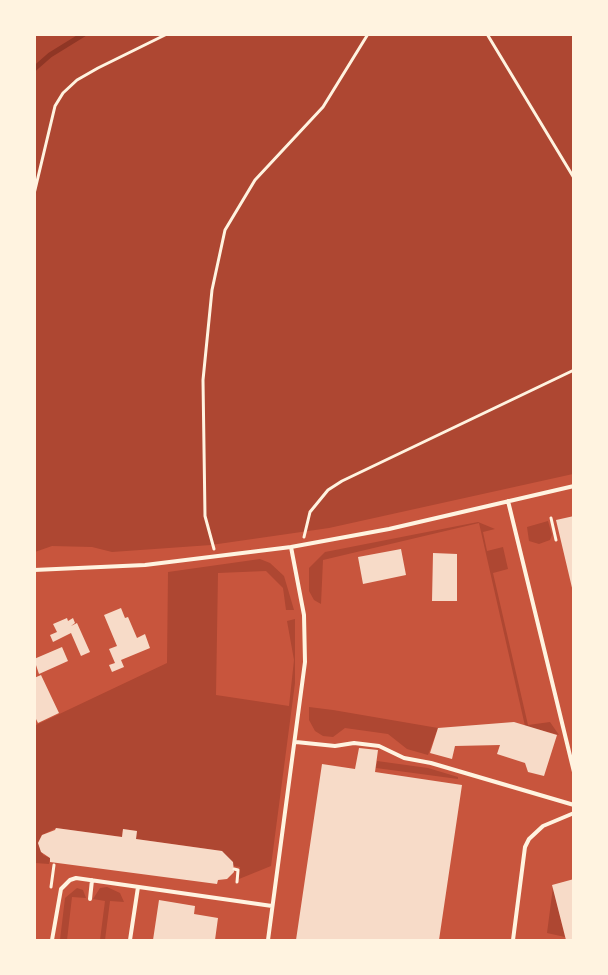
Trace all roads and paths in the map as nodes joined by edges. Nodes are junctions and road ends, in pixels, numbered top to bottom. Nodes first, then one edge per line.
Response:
1 (167, 34) edge
2 (368, 34) edge
3 (487, 34) edge
4 (573, 178) edge
5 (34, 194) edge
6 (573, 370) edge
7 (573, 486) edge
8 (508, 501) junction
9 (551, 518) dead end
10 (556, 540) dead end
11 (304, 544) junction
12 (291, 547) junction
13 (216, 556) junction
14 (34, 570) edge
15 (296, 742) junction
16 (573, 772) edge
17 (573, 805) edge
18 (573, 813) edge
19 (234, 869) dead end
20 (92, 880) junction
21 (237, 882) dead end
22 (138, 886) junction
23 (90, 899) dead end
24 (272, 906) junction
25 (52, 940) edge
26 (130, 940) edge
27 (268, 940) edge
28 (513, 940) edge

1 - 5 path
2 - 13 path
3 - 4 path
6 - 11 path
7 - 8 lane
8 - 11 lane
8 - 16 lane
9 - 10 path
11 - 12 lane
12 - 13 lane
12 - 15 lane
13 - 14 lane
15 - 17 lane
15 - 24 lane
18 - 28 lane
19 - 21 path
20 - 22 lane
20 - 23 lane
20 - 25 lane
22 - 24 lane
22 - 26 lane
24 - 27 lane

